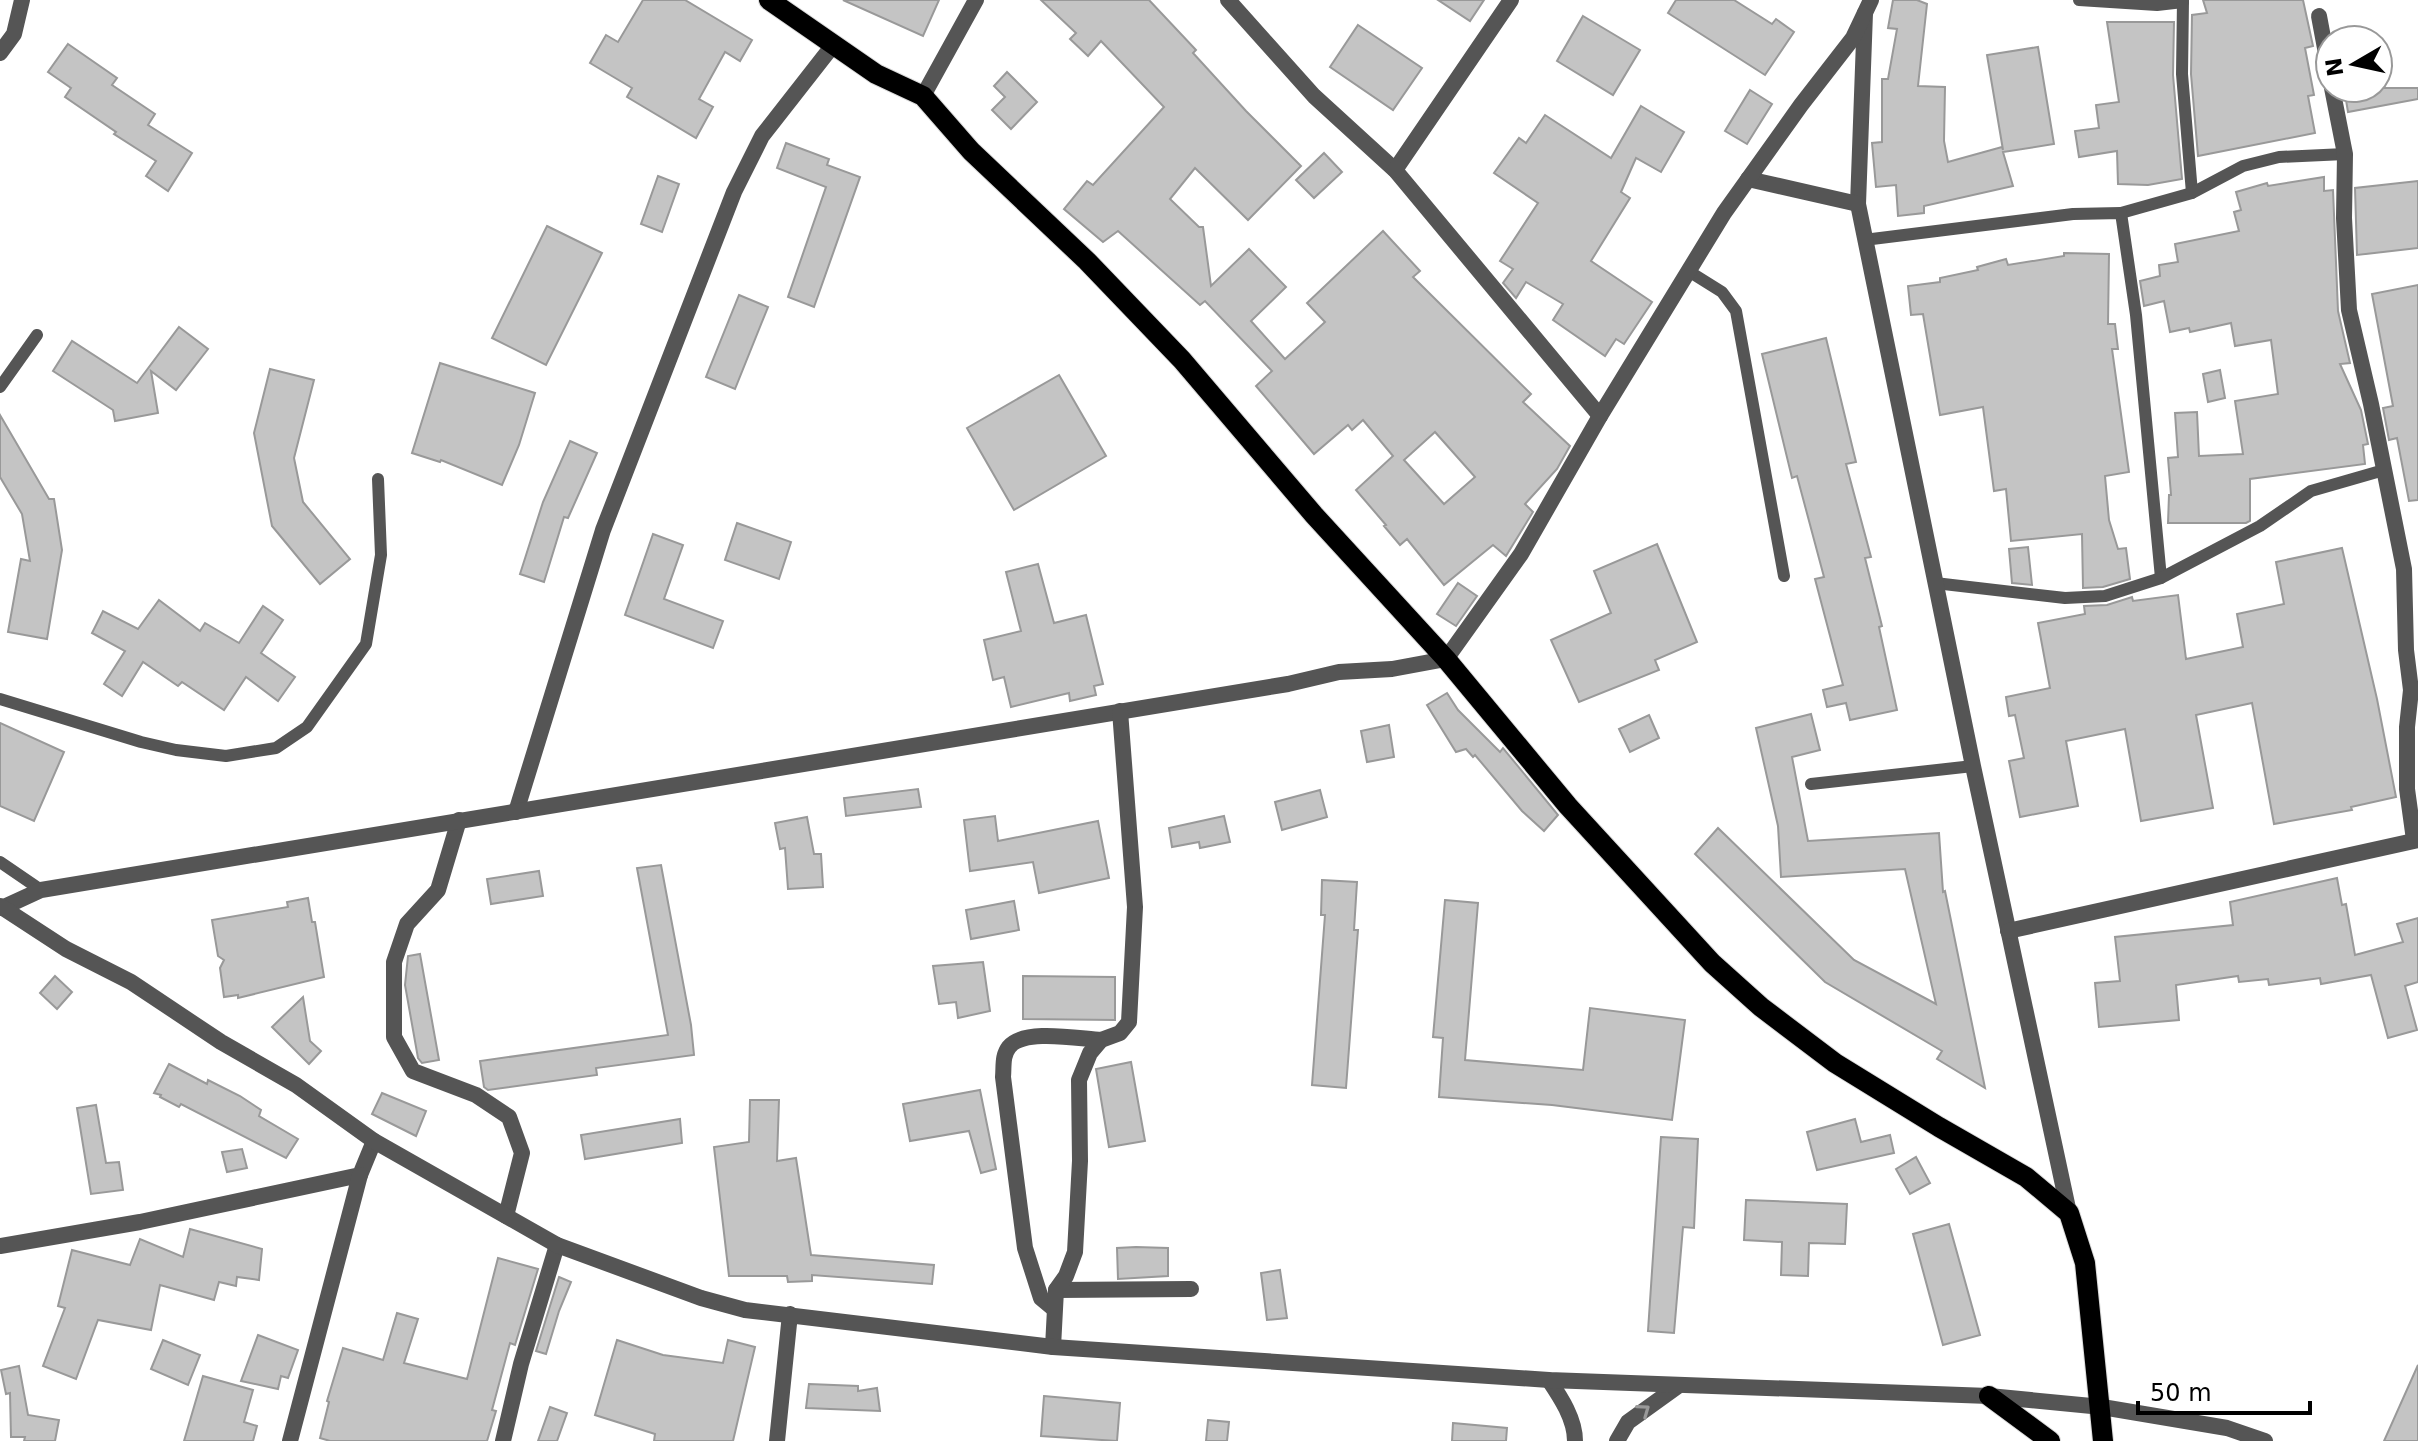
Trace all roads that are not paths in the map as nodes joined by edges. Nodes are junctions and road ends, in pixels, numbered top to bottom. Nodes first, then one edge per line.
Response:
1 (22, 0) edge
2 (769, 0) edge
3 (976, 0) edge
4 (1228, 0) edge
5 (1511, 0) edge
6 (2079, 0) edge
7 (2183, 1) edge
8 (1868, 5) edge
9 (2319, 16) dead end
10 (2320, 24) edge
11 (834, 44) junction
12 (0, 53) edge
13 (923, 96) junction
14 (2335, 104) edge
15 (2345, 154) junction
16 (1395, 170) junction
17 (1748, 179) junction
18 (2192, 193) junction
19 (1858, 204) junction
20 (2121, 213) junction
21 (1864, 240) junction
22 (1690, 272) junction
23 (37, 335) dead end
24 (0, 387) edge
25 (1600, 416) junction
26 (2384, 470) junction
27 (378, 479) dead end
28 (1784, 576) dead end
29 (2161, 578) junction
30 (1935, 583) junction
31 (1446, 659) junction
32 (0, 699) edge
33 (1120, 711) junction
34 (1973, 766) junction
35 (1811, 784) dead end
36 (516, 812) junction
37 (459, 820) junction
38 (2416, 840) edge
39 (0, 862) edge
40 (41, 890) junction
41 (1, 908) edge
42 (2008, 931) junction
43 (1101, 1040) junction
44 (374, 1141) junction
45 (360, 1175) junction
46 (2069, 1213) junction
47 (506, 1216) junction
48 (557, 1245) junction
49 (0, 1246) edge
50 (1191, 1289) dead end
51 (1056, 1290) junction
52 (1053, 1308) junction
53 (790, 1314) junction
54 (1053, 1347) junction
55 (1549, 1380) junction
56 (1678, 1386) junction
57 (1989, 1396) junction
58 (2102, 1407) junction
59 (290, 1441) edge
60 (503, 1441) edge
61 (777, 1441) edge
62 (1575, 1441) edge
63 (1617, 1441) edge
64 (2050, 1441) edge
65 (2103, 1441) edge
66 (2265, 1441) edge

1 - 12 street
2 - 11 main road
3 - 13 street
4 - 16 street
5 - 16 street
6 - 7 lane
7 - 18 lane
8 - 17 street
8 - 19 street
9 - 10 street
11 - 13 main road
11 - 36 street
13 - 31 main road
14 - 15 street
15 - 18 lane
15 - 26 street
16 - 25 street
17 - 19 street
17 - 22 street
18 - 20 lane
19 - 21 street
20 - 21 lane
20 - 29 lane
21 - 30 street
22 - 25 street
22 - 28 lane
23 - 24 lane
25 - 31 street
26 - 29 lane
26 - 38 street
27 - 32 lane
29 - 30 lane
30 - 34 street
31 - 33 street
31 - 46 main road
33 - 36 street
33 - 43 street
34 - 35 lane
34 - 42 street
36 - 37 street
37 - 40 street
37 - 47 street
38 - 42 street
39 - 40 lane
40 - 41 street
41 - 44 street
42 - 46 street
43 - 51 street
43 - 52 street
44 - 45 street
44 - 47 street
45 - 49 street
45 - 59 street
46 - 58 main road
47 - 48 street
48 - 53 street
48 - 60 street
50 - 51 street
51 - 52 street
52 - 54 street
53 - 54 street
53 - 61 street
54 - 55 street
55 - 56 street
55 - 62 street
56 - 57 street
63 -> 56 street
57 - 58 street
57 - 64 main road
58 - 65 main road
58 - 66 street

